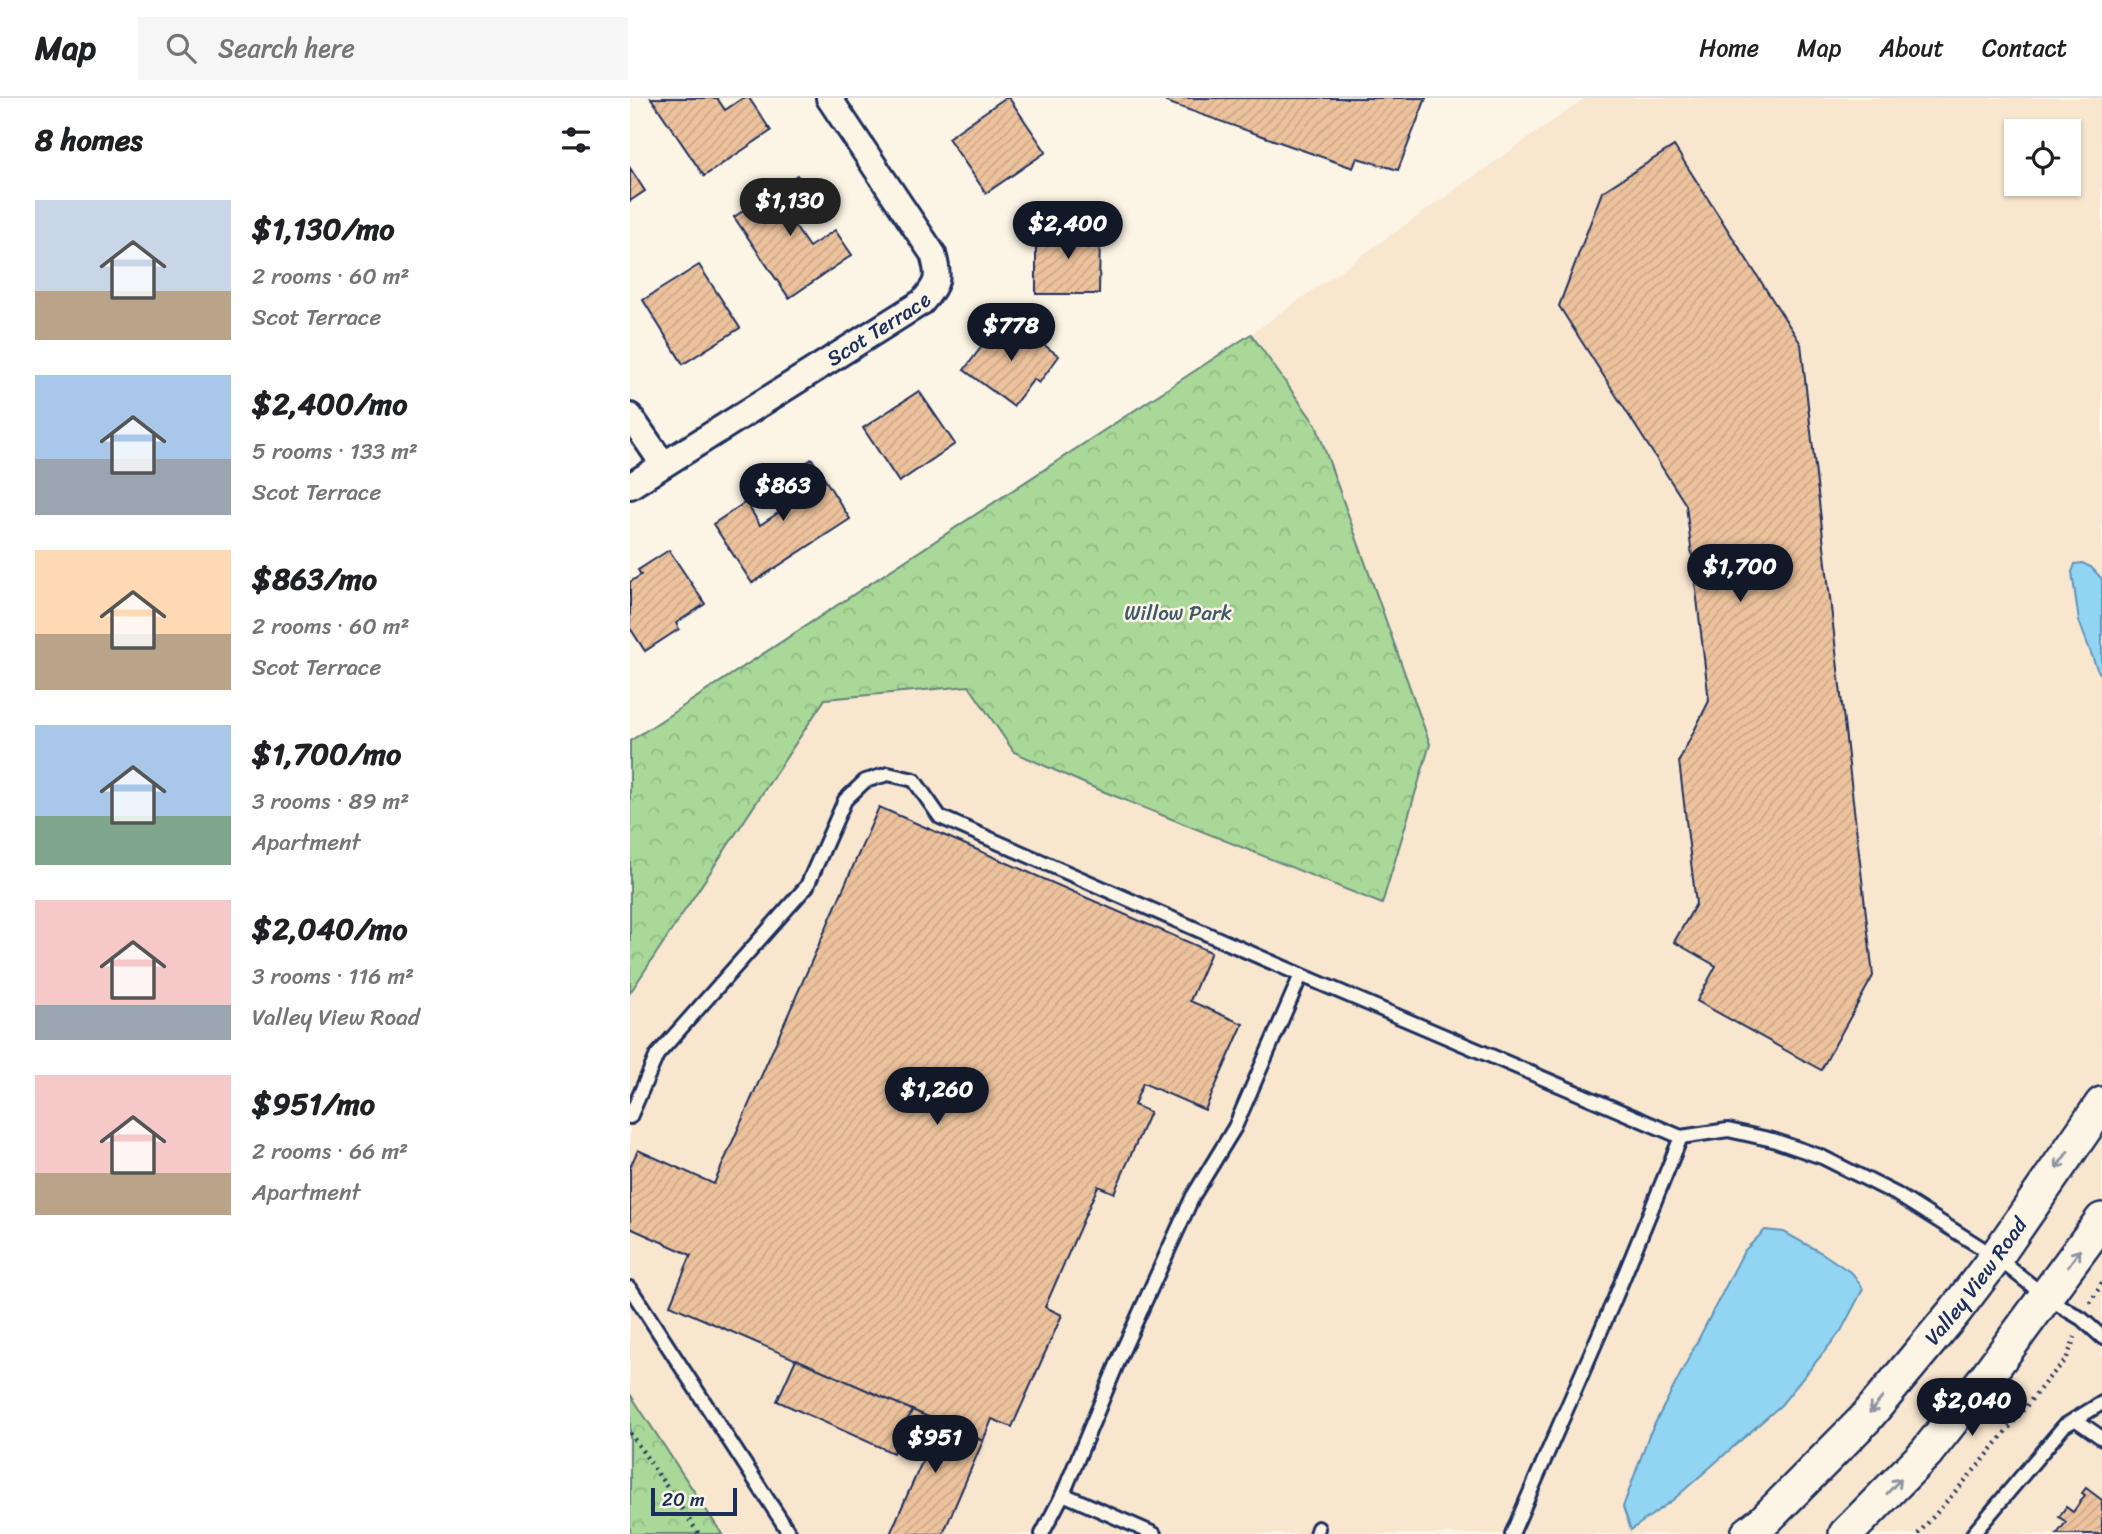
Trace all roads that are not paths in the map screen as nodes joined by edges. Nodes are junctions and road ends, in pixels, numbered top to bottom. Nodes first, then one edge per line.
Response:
1 (830, 98) edge
2 (630, 416) edge
3 (663, 464) junction
4 (630, 486) edge
5 (1301, 975) junction
6 (2102, 1104) edge
7 (630, 1117) edge
8 (1681, 1137) junction
9 (2102, 1220) edge
10 (1996, 1256) junction
11 (630, 1288) edge
12 (2046, 1297) junction
13 (2102, 1337) edge
14 (2102, 1403) edge
15 (2075, 1419) junction
16 (2102, 1438) edge
17 (1063, 1494) junction
18 (790, 1534) edge
19 (1042, 1534) edge
20 (1154, 1534) edge
21 (1511, 1534) edge
22 (1748, 1534) edge
23 (1846, 1534) edge
24 (1973, 1534) edge

1 - 3 street, Scot Terrace
2 - 3 street
3 - 4 street, Scot Terrace
5 - 7 lane
5 - 8 lane
5 - 17 lane
6 -> 10 main road, Valley View Road
8 - 10 lane
8 - 21 lane
12 -> 9 main road
10 - 12 lane
10 -> 22 main road, Valley View Road
11 - 18 lane
12 - 13 lane
23 -> 12 main road
14 - 15 lane
15 - 16 lane
15 - 24 lane
17 - 19 lane
17 - 20 lane

